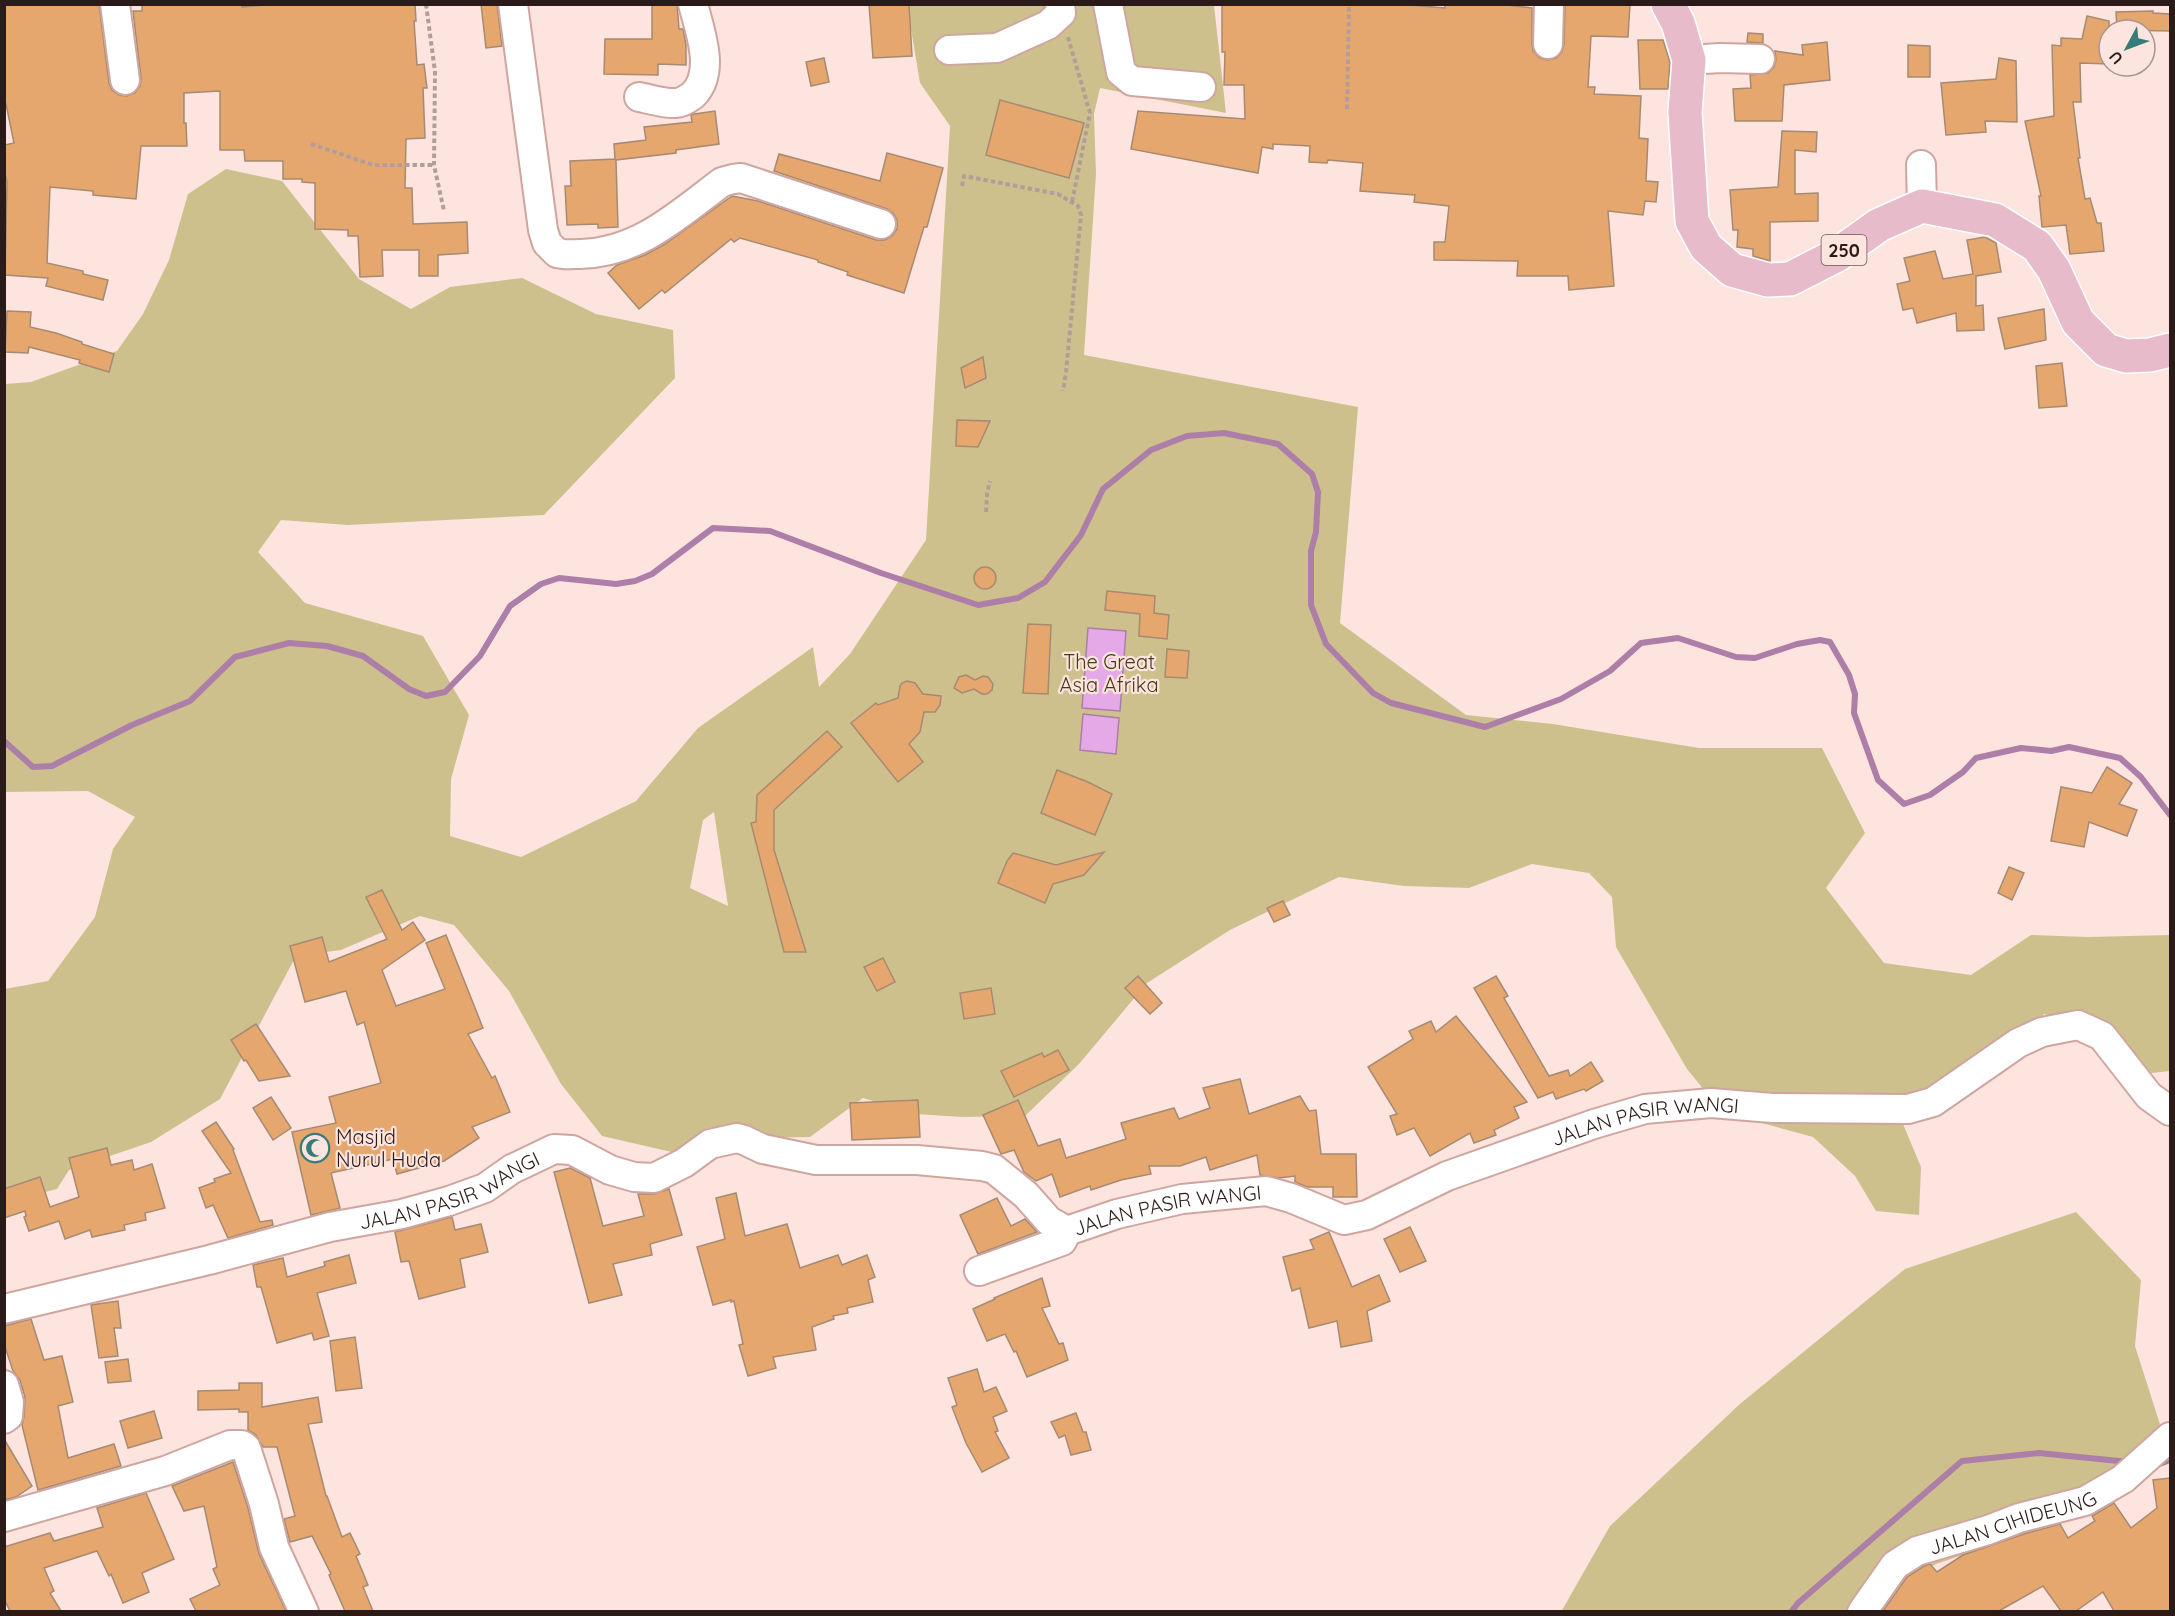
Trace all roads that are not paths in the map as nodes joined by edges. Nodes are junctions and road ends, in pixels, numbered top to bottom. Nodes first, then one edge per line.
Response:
1 (116, 4) edge
2 (513, 4) edge
3 (693, 4) edge
4 (1108, 4) edge
5 (1549, 4) edge
6 (1668, 4) edge
7 (1061, 9) edge
8 (1548, 44) dead end
9 (949, 50) dead end
10 (1760, 59) dead end
11 (1689, 60) junction
12 (125, 80) dead end
13 (1201, 87) dead end
14 (639, 97) dead end
15 (1921, 165) dead end
16 (1922, 206) junction
17 (881, 224) dead end
18 (2170, 350) edge
19 (2170, 1111) edge
20 (1067, 1231) junction
21 (979, 1271) dead end
22 (4, 1310) edge
23 (4, 1385) edge
24 (4, 1419) edge
25 (2170, 1437) edge
26 (4, 1516) edge
27 (304, 1611) edge
28 (1862, 1611) edge

1 - 12 street
2 - 17 street
3 - 14 street
4 - 13 street
5 - 8 street
6 - 11 main road, 250
7 - 9 street
10 - 11 street
11 - 16 main road, 250
15 - 16 street
16 - 18 main road
19 - 20 street, JALAN PASIR WANGI
20 - 21 street
20 - 22 street, JALAN PASIR WANGI
23 - 24 street
25 - 28 street, JALAN CIHIDEUNG
26 - 27 street

